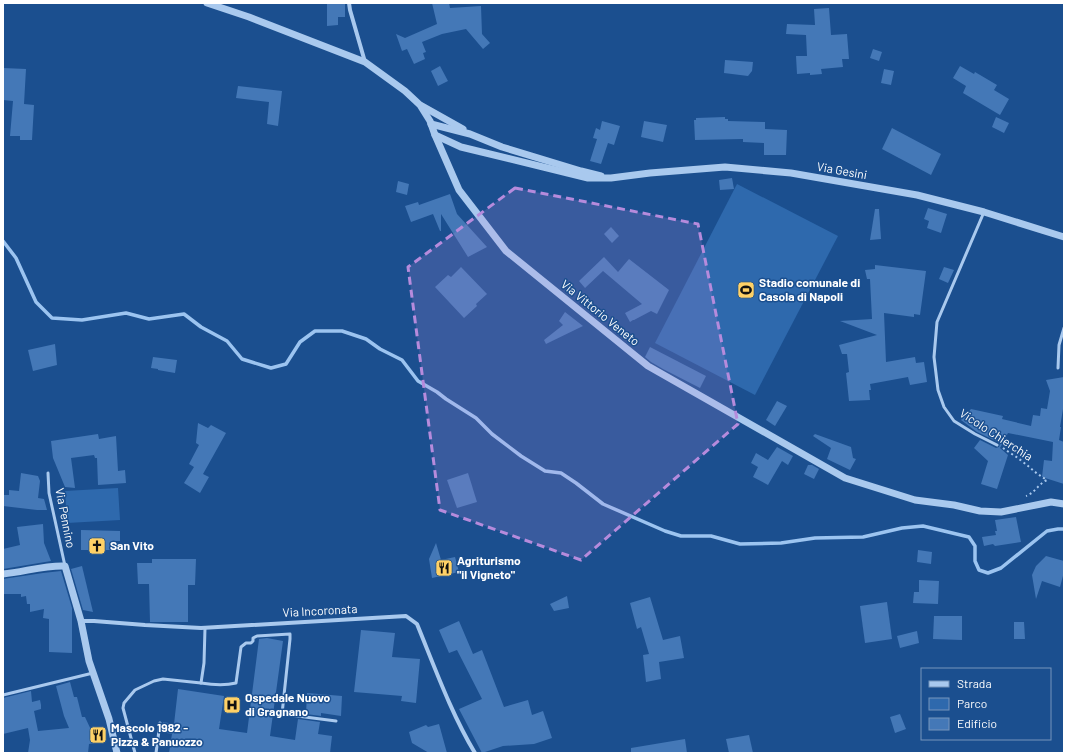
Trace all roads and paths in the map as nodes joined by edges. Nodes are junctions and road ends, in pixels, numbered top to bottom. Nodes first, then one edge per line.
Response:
1 (207, 3) edge
2 (349, 3) edge
3 (365, 62) junction
4 (420, 105) junction
5 (431, 124) junction
6 (470, 134) junction
7 (435, 135) junction
8 (611, 178) junction
9 (984, 212) junction
10 (1064, 236) edge
11 (1064, 328) edge
12 (1058, 368) dead end
13 (997, 445) joint
14 (48, 473) dead end
15 (1025, 497) dead end
16 (1064, 504) edge
17 (65, 566) junction
18 (3, 574) edge
19 (80, 621) junction
20 (205, 628) junction
21 (93, 673) junction
22 (201, 683) junction
23 (3, 695) edge
24 (336, 721) dead end
25 (160, 723) dead end
26 (117, 753) edge
27 (135, 753) edge
28 (156, 753) edge
29 (475, 753) edge

1 - 3 street, Via Vittorio Veneto
2 - 3 street
3 - 4 street, Via Vittorio Veneto
4 - 5 street, Via Vittorio Veneto
4 - 6 street
5 - 6 street
5 - 7 street, Via Vittorio Veneto
6 - 8 street
7 - 8 street
7 - 16 street, Via Vittorio Veneto
8 - 9 street, Via Gesini
9 - 10 street, Via Gesini
9 - 13 lane, Vicolo Chierchia
11 - 12 lane
13 - 15 path, Vicolo Chierchia
14 - 17 lane, Via Pennino
17 - 18 street
17 - 19 street
19 - 20 street, Via Incoronata
19 - 21 street
20 - 22 lane
20 - 29 street, Via Incoronata
21 - 23 lane
21 - 26 street
22 - 24 lane
22 - 27 lane
25 - 28 lane

